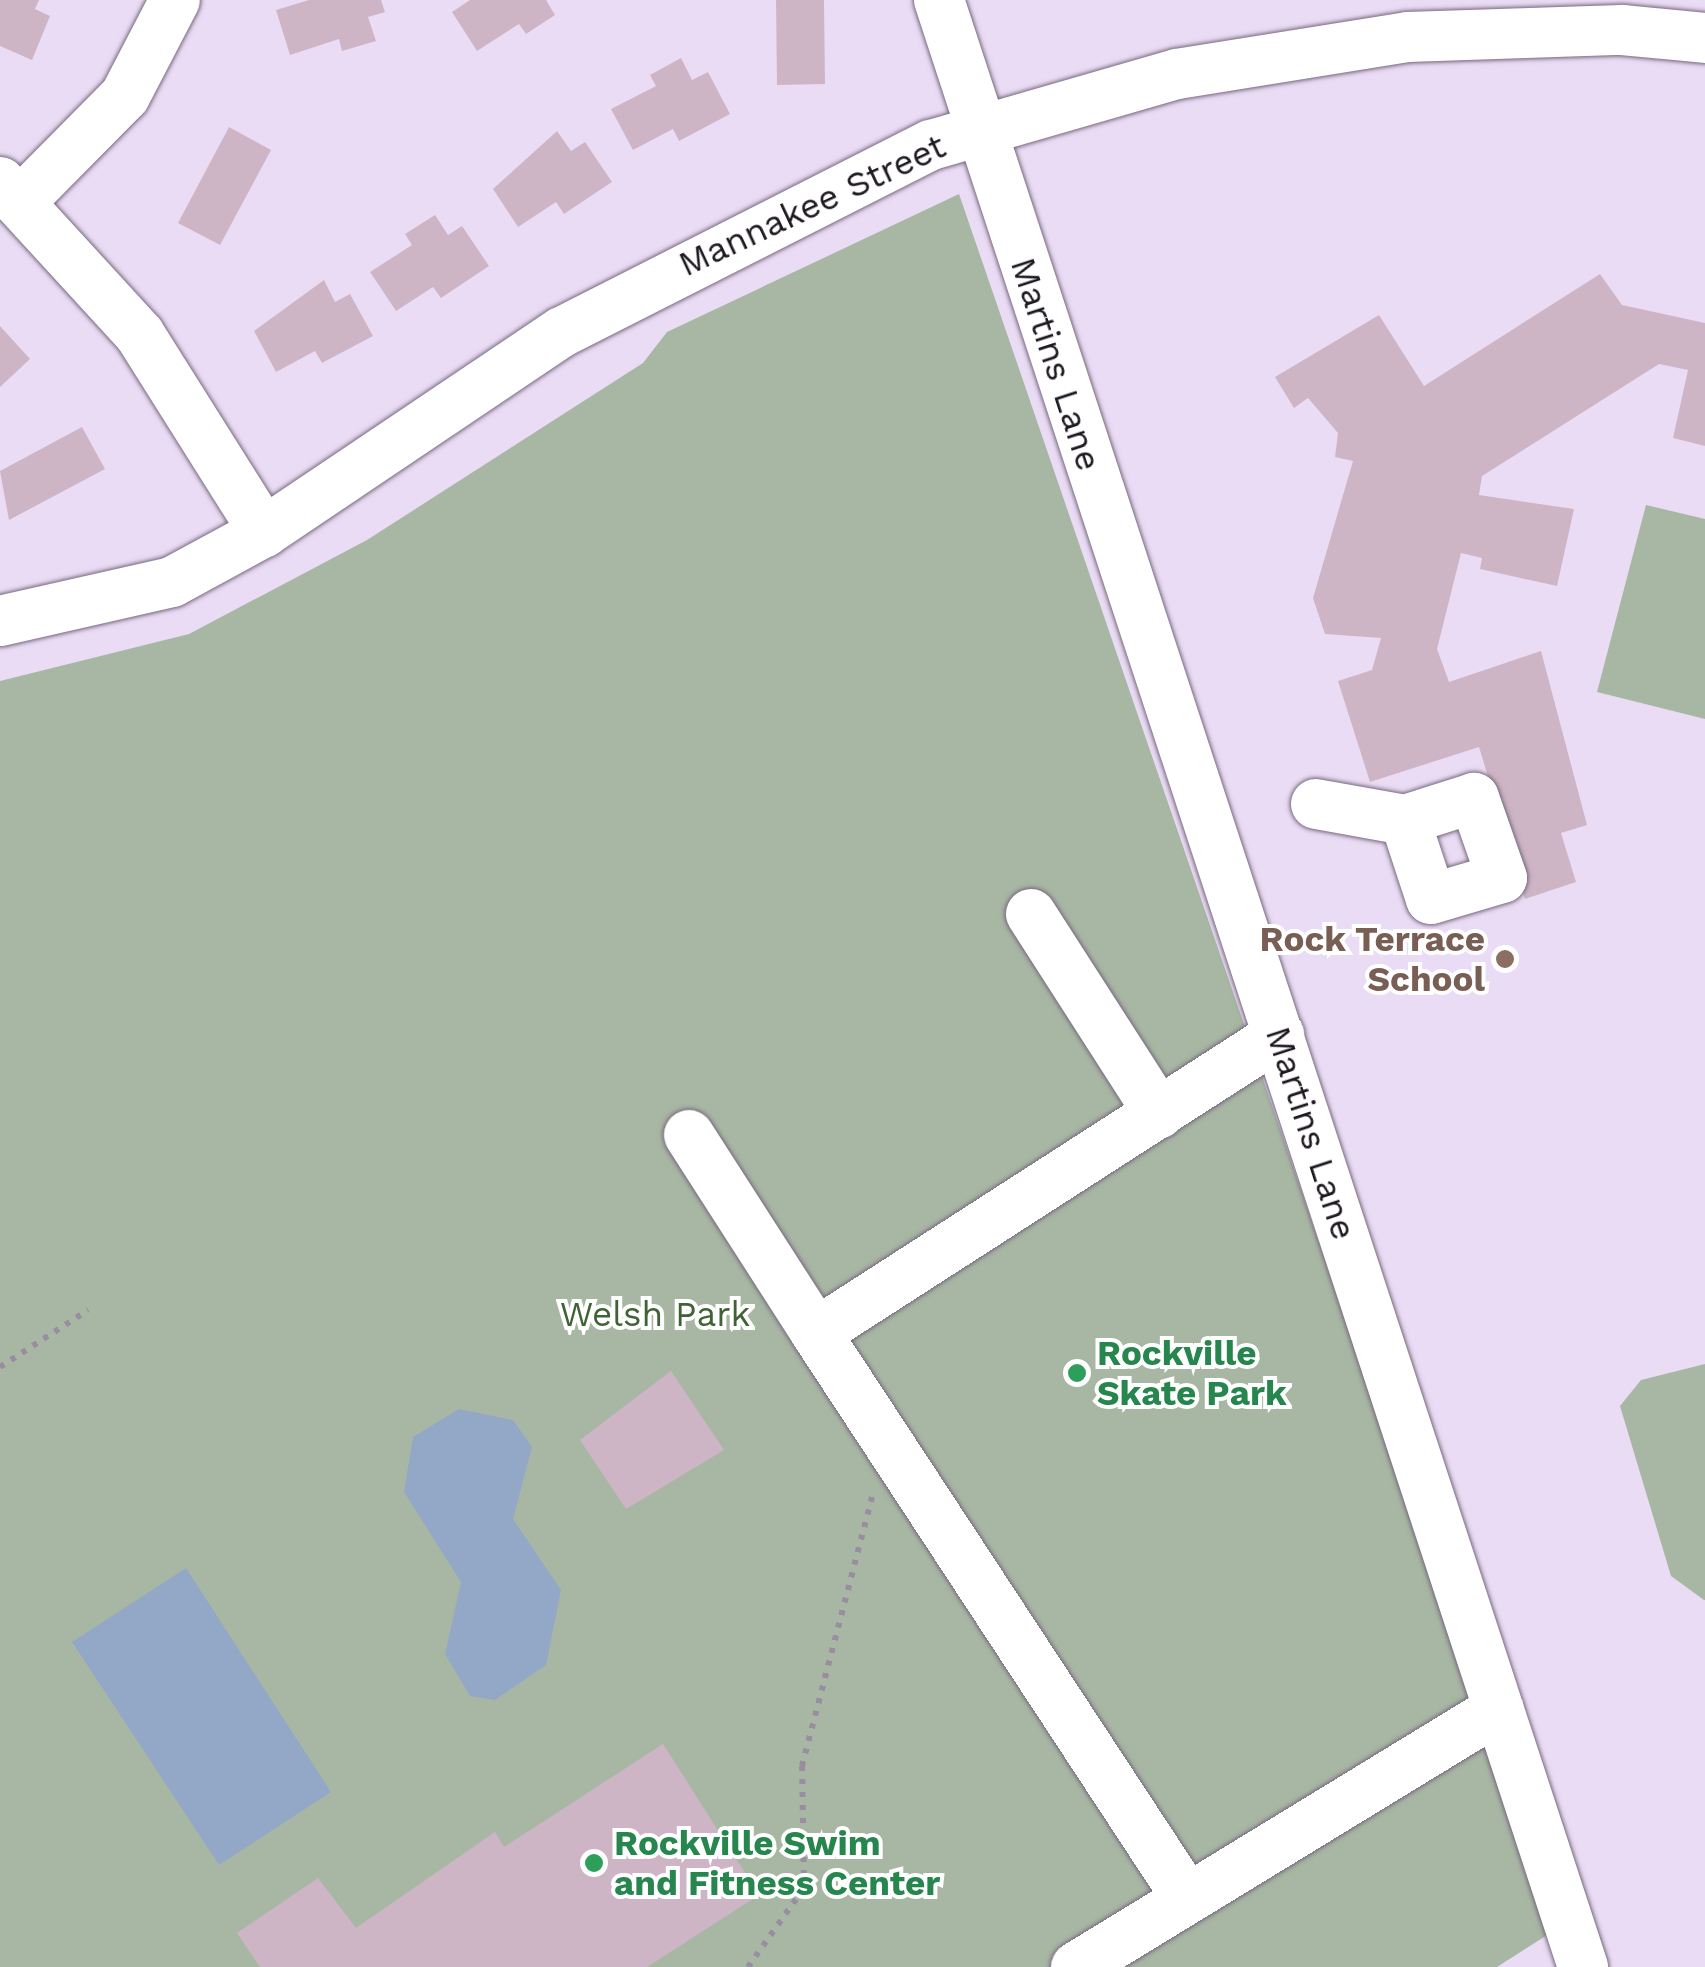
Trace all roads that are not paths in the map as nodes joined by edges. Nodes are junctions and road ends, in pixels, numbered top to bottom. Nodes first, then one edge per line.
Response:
1 (175, 0) edge
2 (939, 0) edge
3 (1705, 38) edge
4 (980, 129) junction
5 (11, 191) edge
6 (264, 532) junction
7 (0, 621) edge
8 (1316, 804) dead end
9 (1404, 820) dead end
10 (1031, 914) dead end
11 (1279, 1035) junction
12 (1159, 1113) junction
13 (689, 1135) dead end
14 (816, 1333) junction
15 (1498, 1709) junction
16 (1187, 1898) junction
17 (1076, 1967) edge
18 (1582, 1967) edge

1 - 5 street
2 - 4 street, Martins Lane
3 - 4 street, Mannakee Street
4 - 6 street, Mannakee Street
4 - 11 street, Martins Lane
5 - 6 street
6 - 7 street, Mannakee Street
8 - 9 street
10 - 12 street
11 - 12 street
11 - 15 street, Martins Lane
12 - 14 street
13 - 14 street
14 - 16 street
15 - 16 street
15 - 18 street, Martins Lane
16 - 17 street

